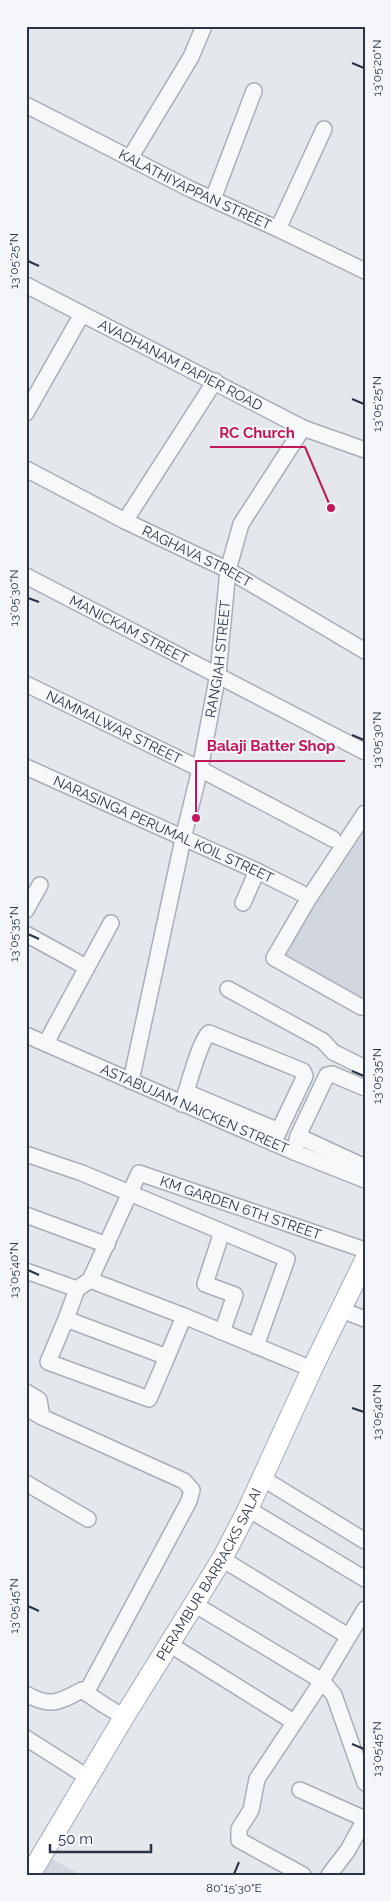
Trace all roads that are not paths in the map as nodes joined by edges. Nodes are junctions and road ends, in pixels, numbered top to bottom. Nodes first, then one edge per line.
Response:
1 (204, 26) edge
2 (254, 91) dead end
3 (26, 105) edge
4 (324, 129) dead end
5 (130, 158) junction
6 (213, 199) junction
7 (278, 229) junction
8 (365, 270) edge
9 (26, 285) edge
10 (82, 314) junction
11 (215, 381) junction
12 (26, 413) edge
13 (303, 428) junction
14 (365, 450) edge
15 (26, 469) edge
16 (125, 521) junction
17 (228, 570) junction
18 (26, 576) edge
19 (365, 651) edge
20 (218, 674) junction
21 (26, 684) edge
22 (365, 752) edge
23 (26, 767) edge
24 (200, 768) junction
25 (365, 813) edge
26 (333, 838) dead end
27 (183, 839) junction
28 (257, 871) junction
29 (40, 884) dead end
30 (301, 893) dead end
31 (243, 904) dead end
32 (26, 910) edge
33 (111, 923) dead end
34 (26, 934) edge
35 (86, 967) junction
36 (228, 990) dead end
37 (361, 1007) dead end
38 (26, 1035) edge
39 (46, 1043) junction
40 (365, 1068) edge
41 (131, 1081) junction
42 (365, 1088) edge
43 (184, 1098) junction
44 (298, 1136) junction
45 (276, 1137) junction
46 (294, 1152) junction
47 (26, 1154) edge
48 (365, 1167) edge
49 (365, 1180) edge
50 (129, 1193) junction
51 (26, 1215) edge
52 (222, 1232) junction
53 (107, 1245) junction
54 (365, 1250) edge
55 (365, 1260) edge
56 (26, 1271) edge
57 (90, 1280) junction
58 (77, 1289) junction
59 (341, 1310) junction
60 (184, 1316) junction
61 (66, 1319) junction
62 (365, 1319) edge
63 (222, 1332) junction
64 (256, 1346) junction
65 (167, 1357) junction
66 (312, 1369) junction
67 (26, 1392) edge
68 (26, 1408) edge
69 (42, 1417) junction
70 (262, 1478) junction
71 (26, 1483) edge
72 (248, 1509) junction
73 (88, 1519) dead end
74 (365, 1541) edge
75 (222, 1559) junction
76 (365, 1578) edge
77 (194, 1604) junction
78 (365, 1610) edge
79 (348, 1636) junction
80 (169, 1644) junction
81 (322, 1681) junction
82 (86, 1693) junction
83 (26, 1694) edge
84 (124, 1717) junction
85 (294, 1722) junction
86 (26, 1738) edge
87 (89, 1778) junction
88 (365, 1783) edge
89 (300, 1790) dead end
90 (365, 1819) edge
91 (31, 1864) edge
92 (303, 1875) edge
93 (329, 1875) edge

1 - 5 street
2 - 6 street
3 - 5 street, KALATHIYAPPAN STREET
4 - 7 street
5 - 6 street, KALATHIYAPPAN STREET
6 - 7 street, KALATHIYAPPAN STREET
7 - 8 street, KALATHIYAPPAN STREET
9 - 10 street, AVADHANAM PAPIER ROAD
10 - 11 street, AVADHANAM PAPIER ROAD
10 - 12 street
11 - 13 street, AVADHANAM PAPIER ROAD
11 - 16 street
13 - 14 street, AVADHANAM PAPIER ROAD
13 - 17 street, RANGIAH STREET
15 - 16 street, RAGHAVA STREET
16 - 17 street, RAGHAVA STREET
17 - 19 street, RAGHAVA STREET
17 - 20 street, RANGIAH STREET
18 - 20 street, MANICKAM STREET
20 - 22 street, MANICKAM STREET
20 - 24 street, RANGIAH STREET
21 - 24 street, NAMMALWAR STREET
23 - 27 street, NARASINGA PERUMAL KOIL STREET
24 - 26 street, NAMMALWAR STREET
24 - 27 street, RANGIAH STREET
25 - 37 street
27 - 28 street, NARASINGA PERUMAL KOIL STREET
27 - 41 street, RANGIAH STREET
28 - 30 street, NARASINGA PERUMAL KOIL STREET
28 - 31 street
29 - 32 street
33 - 35 street
34 - 35 street
35 - 39 street
36 - 40 street
38 - 39 street, ASTABUJAM NAICKEN STREET
39 - 41 street, ASTABUJAM NAICKEN STREET
41 - 43 street, ASTABUJAM NAICKEN STREET
42 - 44 street
43 - 45 street, ASTABUJAM NAICKEN STREET
43 - 45 street
44 - 46 street
44 - 48 street
45 - 46 street, ASTABUJAM NAICKEN STREET
46 - 49 street, ASTABUJAM NAICKEN STREET
47 - 50 street
50 - 52 street
50 - 53 street
50 - 54 street, KM GARDEN 6TH STREET
51 - 53 street
52 - 63 street
52 - 64 street
53 - 57 street
55 - 59 main road, PERAMBUR BARRACKS SALAI
56 - 58 street
57 - 58 street
57 - 60 street
58 - 61 street
59 - 62 street
59 - 66 main road, PERAMBUR BARRACKS SALAI
60 - 63 street
60 - 65 street
61 - 65 street
61 - 65 street
63 - 64 street
64 - 66 street
66 - 70 main road, PERAMBUR BARRACKS SALAI
67 - 69 street
68 - 69 street
69 - 82 street
70 - 72 main road, PERAMBUR BARRACKS SALAI
70 - 74 street
71 - 73 street
72 - 75 main road, PERAMBUR BARRACKS SALAI
72 - 76 street
75 - 77 main road, PERAMBUR BARRACKS SALAI
75 - 79 street
77 - 80 main road, PERAMBUR BARRACKS SALAI
77 - 81 street
78 - 79 street
79 - 81 street
80 - 84 main road, PERAMBUR BARRACKS SALAI
80 - 85 street
81 - 85 street
81 - 88 street
82 - 83 street
82 - 84 street
84 - 87 main road, PERAMBUR BARRACKS SALAI
85 - 92 street
86 - 87 street
87 - 91 main road, PERAMBUR BARRACKS SALAI
89 - 90 street
90 - 93 street

